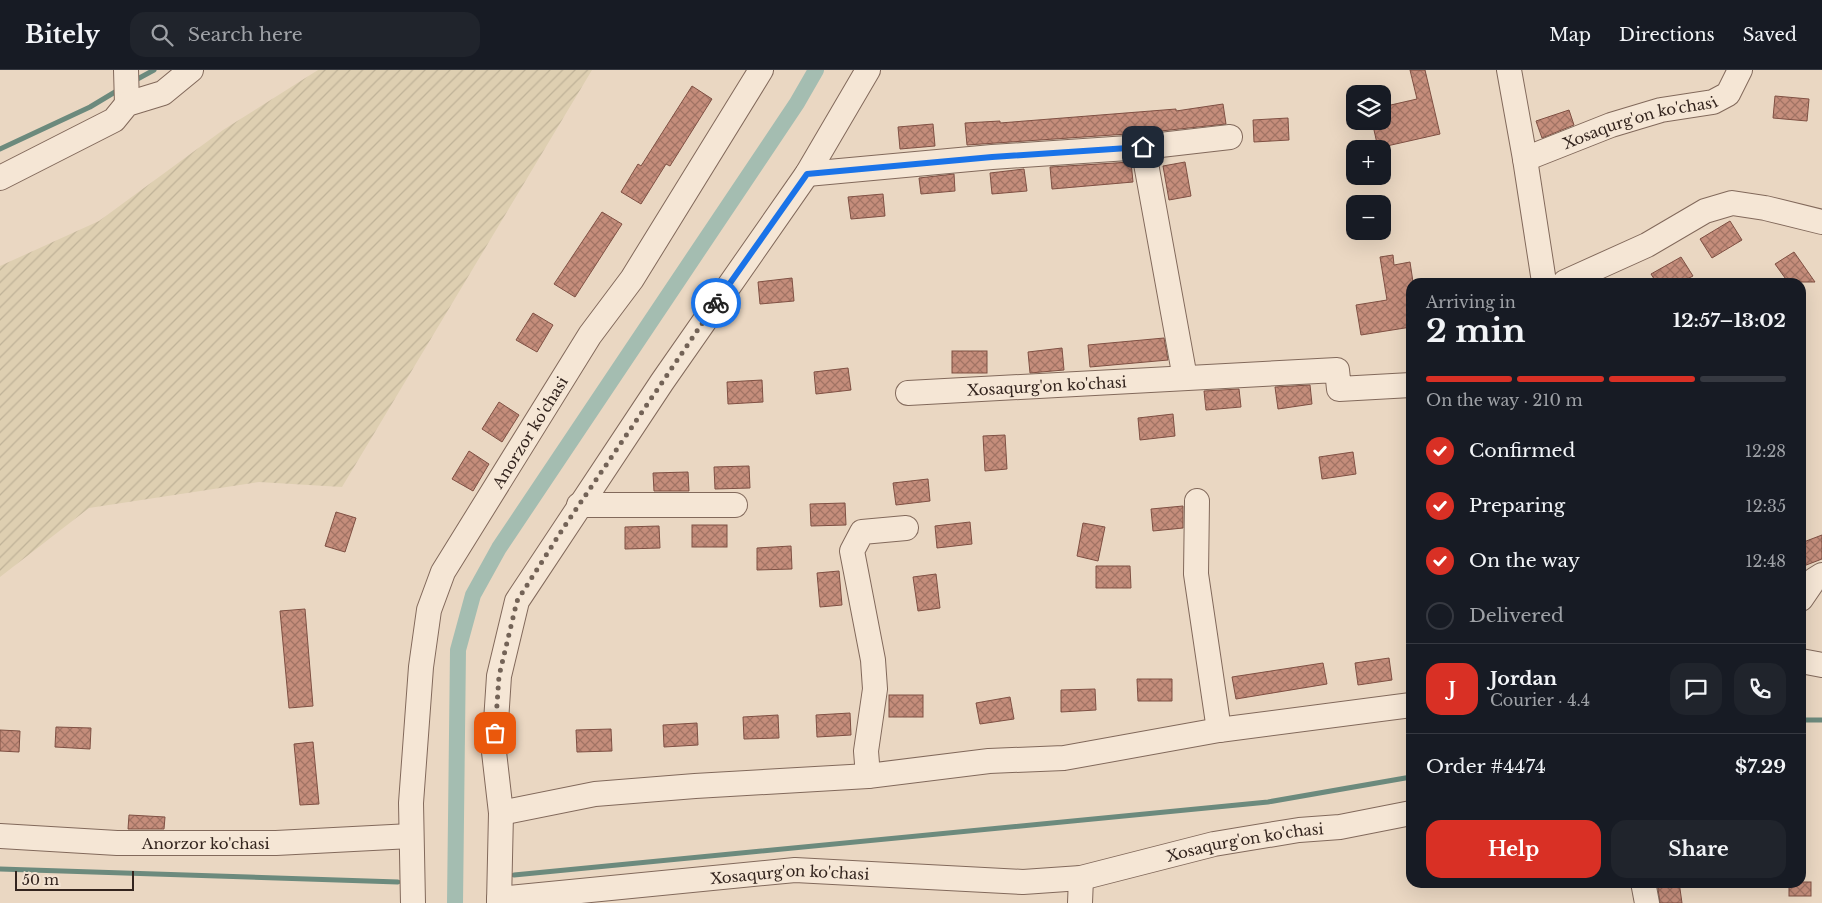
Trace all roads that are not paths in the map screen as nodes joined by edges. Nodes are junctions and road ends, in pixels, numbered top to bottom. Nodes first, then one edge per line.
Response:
1 (126, 70) edge
2 (191, 70) edge
3 (761, 70) edge
4 (868, 70) edge
5 (1509, 70) edge
6 (1740, 70) edge
7 (127, 104) junction
8 (1230, 137) dead end
9 (1143, 147) junction
10 (1525, 158) junction
11 (807, 174) junction
12 (0, 178) edge
13 (1822, 222) edge
14 (1543, 278) edge
15 (1574, 278) edge
16 (1185, 378) junction
17 (1406, 385) edge
18 (908, 393) dead end
19 (1197, 501) dead end
20 (579, 505) junction
21 (735, 505) dead end
22 (906, 528) dead end
23 (1822, 575) edge
24 (1806, 592) edge
25 (1806, 662) edge
26 (1822, 665) edge
27 (1406, 706) edge
28 (1220, 730) junction
29 (868, 776) junction
30 (501, 813) junction
31 (1406, 814) edge
32 (0, 836) edge
33 (411, 836) junction
34 (1081, 878) junction
35 (1644, 888) edge
36 (499, 901) edge
37 (412, 903) edge
38 (1080, 903) edge
39 (1647, 903) edge

1 - 7 street
2 - 7 street
3 - 33 street, Anorzor ko'chasi
4 - 11 street, Xosaqurg'on ko'chasi
5 - 10 street
6 - 10 street, Xosaqurg'on ko'chasi
7 - 12 street
8 - 9 street
9 - 11 street
9 - 16 street
10 - 14 street
11 - 20 street, Xosaqurg'on ko'chasi
13 - 15 street
16 - 17 street, Xosaqurg'on ko'chasi
16 - 18 street, Xosaqurg'on ko'chasi
19 - 28 street
20 - 21 street
20 - 30 street, Xosaqurg'on ko'chasi
22 - 29 street
23 - 24 street
25 - 26 street
27 - 28 street
28 - 29 street
29 - 30 street
30 - 36 street, Xosaqurg'on ko'chasi
31 - 34 street, Xosaqurg'on ko'chasi
32 - 33 street, Anorzor ko'chasi
33 - 37 street, Anorzor ko'chasi
34 - 36 street, Xosaqurg'on ko'chasi
34 - 38 street
35 - 39 street

